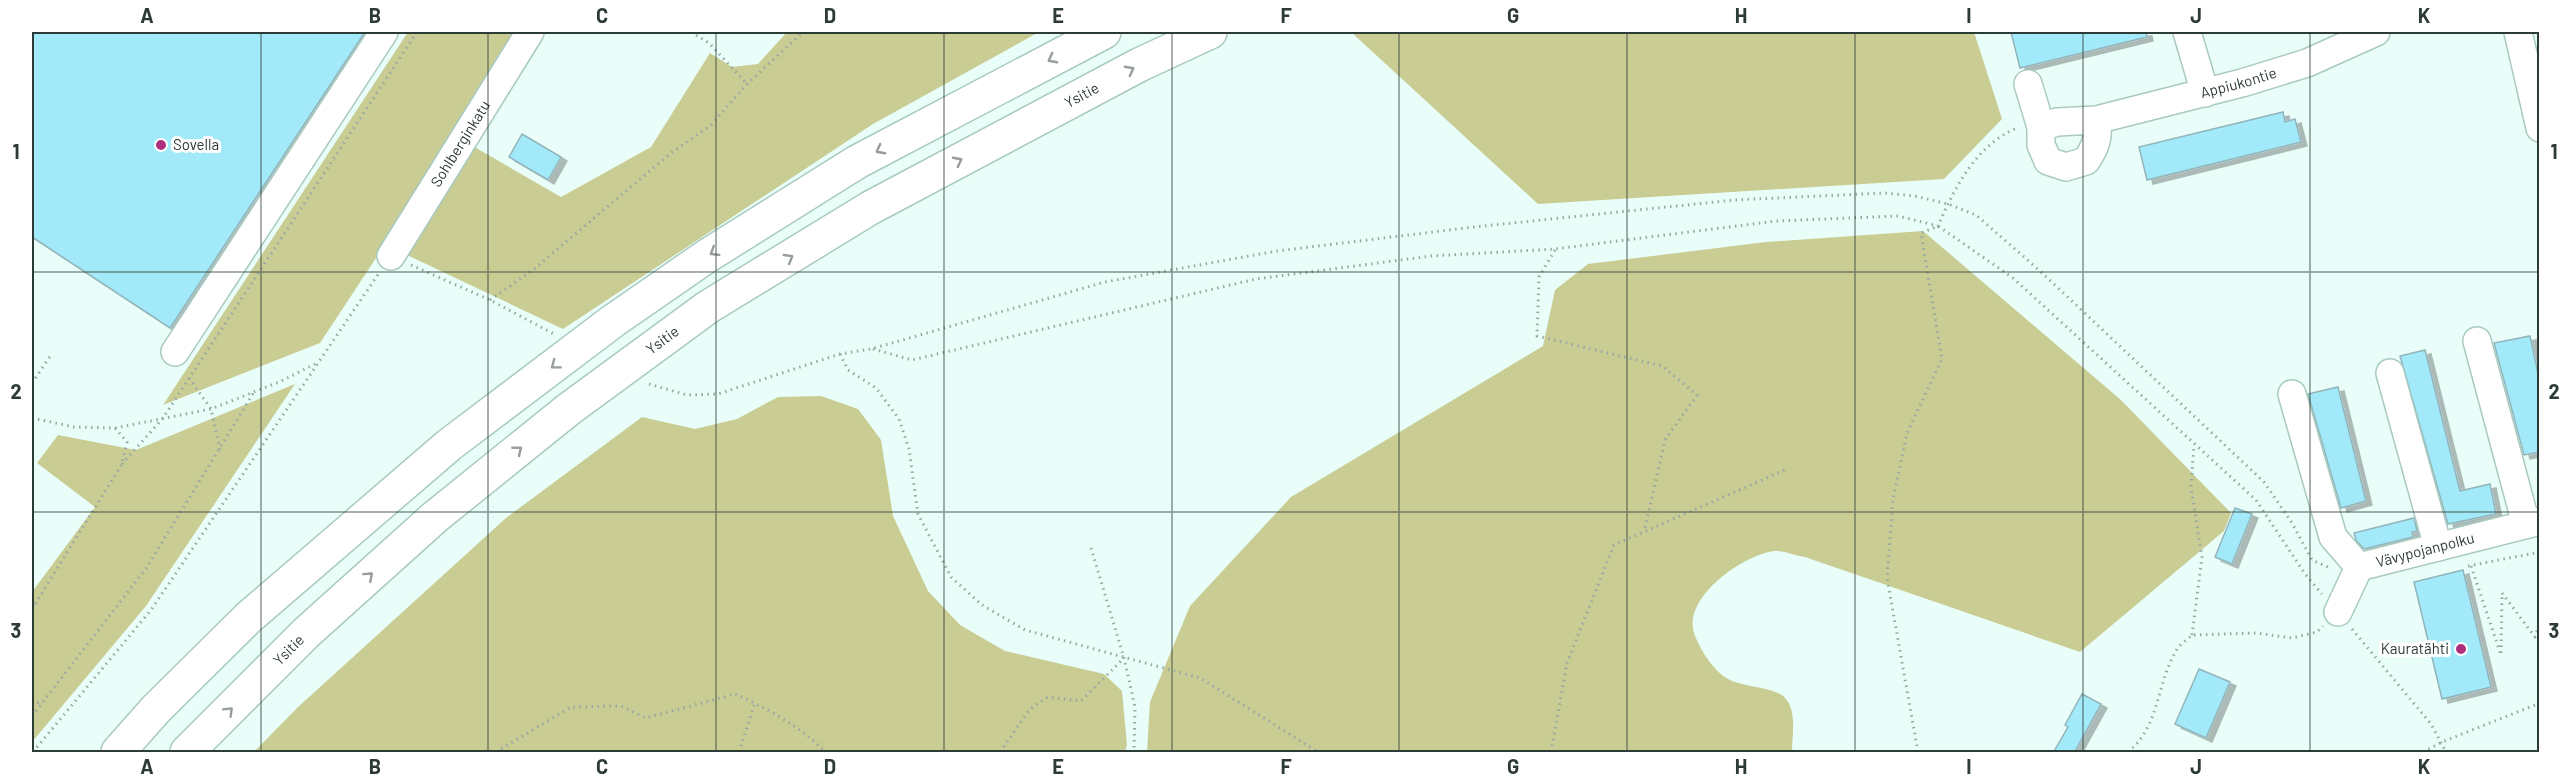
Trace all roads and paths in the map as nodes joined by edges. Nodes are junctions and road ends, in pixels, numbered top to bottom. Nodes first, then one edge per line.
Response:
1 (384, 32) edge
2 (417, 32) edge
3 (530, 32) edge
4 (691, 32) edge
5 (803, 32) edge
6 (1104, 32) edge
7 (1210, 32) edge
8 (2187, 32) edge
9 (2376, 32) edge
10 (2522, 32) edge
11 (747, 84) junction
12 (2028, 84) dead end
13 (2205, 93) junction
14 (2096, 120) junction
15 (2032, 126) junction
16 (2540, 128) edge
17 (1948, 204) junction
18 (1938, 226) junction
19 (1555, 249) junction
20 (391, 256) junction
21 (490, 300) junction
22 (559, 336) dead end
23 (2478, 341) dead end
24 (871, 349) junction
25 (175, 352) dead end
26 (840, 354) junction
27 (51, 355) dead end
28 (316, 363) junction
29 (2390, 372) dead end
30 (189, 378) junction
31 (32, 382) edge
32 (649, 384) dead end
33 (254, 392) junction
34 (2292, 394) dead end
35 (211, 409) junction
36 (32, 418) edge
37 (163, 418) junction
38 (115, 428) junction
39 (2194, 445) junction
40 (220, 449) junction
41 (122, 464) junction
42 (1787, 468) dead end
43 (2533, 522) edge
44 (1644, 532) junction
45 (2438, 547) junction
46 (1091, 548) dead end
47 (2540, 552) edge
48 (2359, 567) junction
49 (32, 609) edge
50 (2338, 612) junction
51 (2540, 622) edge
52 (2193, 635) junction
53 (1124, 658) junction
54 (44, 700) junction
55 (755, 703) junction
56 (2540, 703) edge
57 (32, 706) edge
58 (32, 716) edge
59 (2442, 742) junction
60 (33, 753) edge
61 (118, 753) edge
62 (187, 753) edge
63 (496, 753) edge
64 (739, 753) edge
65 (825, 753) edge
66 (1000, 753) edge
67 (1134, 753) edge
68 (1318, 753) edge
69 (1551, 753) edge
70 (1918, 753) edge
71 (2128, 753) edge
72 (2423, 753) edge
73 (2446, 753) edge

1 - 25 street
2 - 30 path
3 - 20 street, Sohlberginkatu
4 - 11 path
5 - 11 path
6 -> 61 highway
62 -> 7 highway, Ysitie
8 - 13 street
9 - 13 street, Appiukontie
10 - 16 street
11 - 21 path
12 - 15 street
13 - 14 street, Appiukontie
14 - 15 street, Appiukontie
14 - 15 street
15 - 17 path
17 - 18 path
17 - 24 path
17 - 48 path
18 - 19 path
18 - 39 path
18 - 70 path
19 - 24 path
19 - 44 path
20 - 21 path
20 - 28 path
21 - 22 path
23 - 43 street
24 - 26 path
26 - 32 path
26 - 53 path
27 - 31 path
28 - 33 path
28 - 60 path
29 - 45 street
30 - 35 path
30 - 37 path
33 - 35 path
33 - 40 path
34 - 48 street
35 - 37 path
35 - 40 path
36 - 38 path
37 - 38 path
37 - 41 path
38 - 41 path
39 - 50 path
39 - 52 path
40 - 54 path
41 - 49 path
42 - 44 path
43 - 45 street, Vävypojanpolku
44 - 69 path
45 - 48 street, Vävypojanpolku
46 - 53 path
47 - 51 path
48 - 50 street, Vävypojanpolku
50 - 52 path
50 - 59 path
52 - 71 path
53 - 66 path
53 - 67 path
53 - 68 path
54 - 57 path
54 - 58 path
55 - 63 path
55 - 64 path
55 - 65 path
56 - 59 path
59 - 72 path
59 - 73 path

